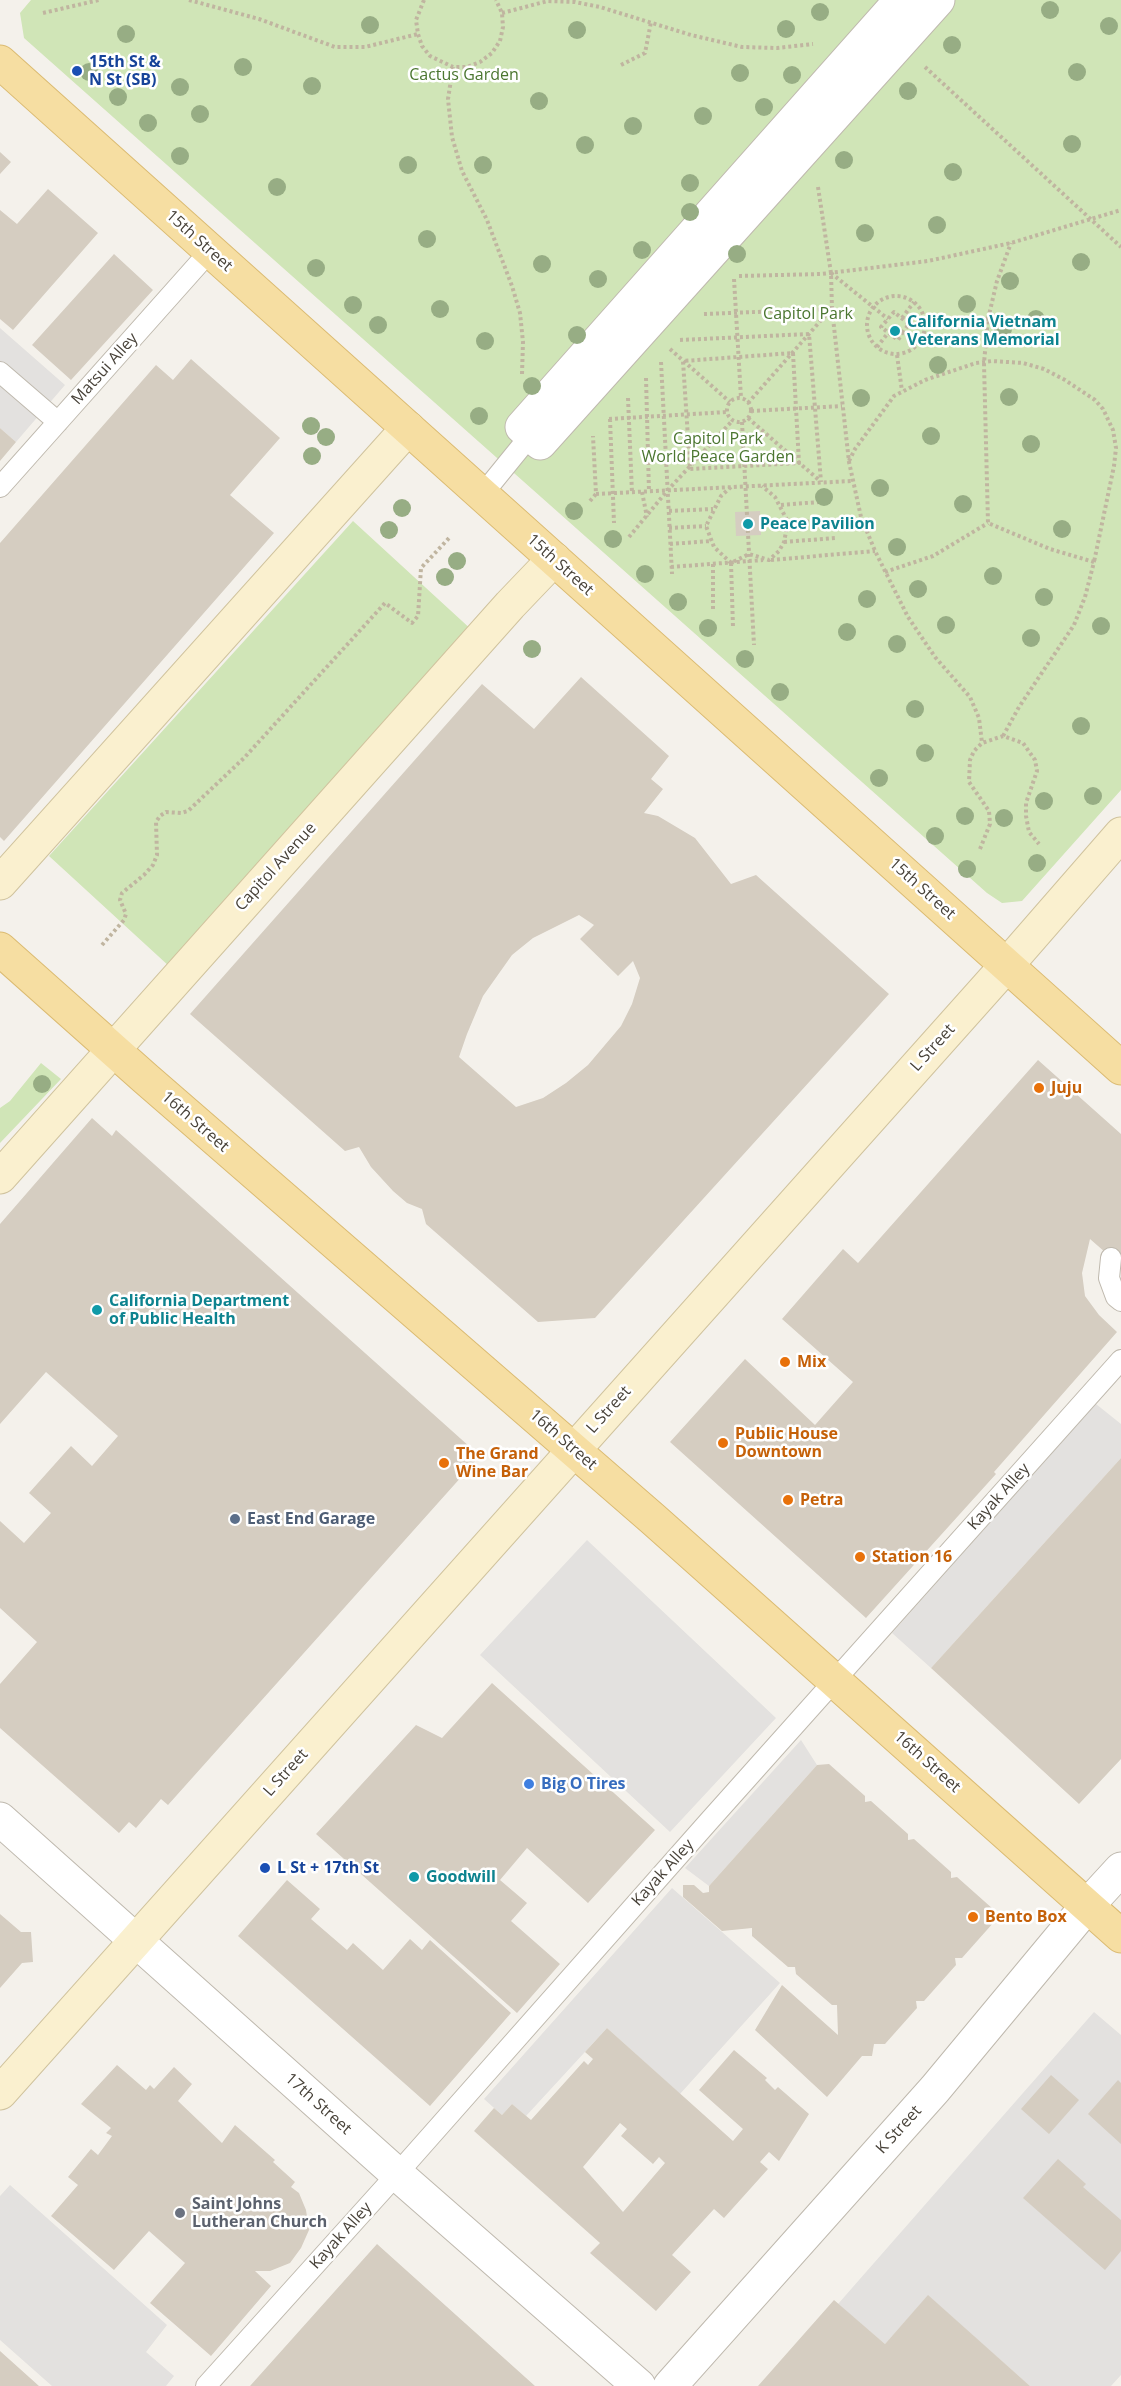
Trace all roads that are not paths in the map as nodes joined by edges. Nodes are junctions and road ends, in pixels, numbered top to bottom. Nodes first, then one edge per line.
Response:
1 (900, 0) edge
2 (920, 0) edge
3 (938, 0) edge
4 (0, 62) edge
5 (210, 251) junction
6 (0, 372) edge
7 (58, 422) junction
8 (408, 428) junction
9 (528, 439) junction
10 (0, 487) edge
11 (482, 495) junction
12 (554, 559) junction
13 (1121, 834) edge
14 (0, 883) edge
15 (0, 949) edge
16 (1007, 965) junction
17 (113, 1050) junction
18 (1121, 1068) edge
19 (0, 1177) edge
20 (1111, 1258) dead end
21 (1121, 1301) edge
22 (1121, 1360) edge
23 (574, 1449) junction
24 (836, 1681) junction
25 (0, 1819) edge
26 (1121, 1869) edge
27 (1087, 1906) junction
28 (1121, 1936) edge
29 (136, 1941) junction
30 (0, 2093) edge
31 (397, 2174) junction
32 (206, 2386) edge
33 (639, 2386) edge
34 (670, 2386) edge

1 - 9 street
2 - 9 street
3 - 9 street
4 - 5 main road, 15th Street
5 - 7 lane, Matsui Alley
5 - 8 main road, 15th Street
6 - 7 lane
7 - 10 lane, Matsui Alley
8 - 11 main road, 15th Street
8 - 14 main road
9 - 11 lane
11 - 12 main road, 15th Street
12 - 16 main road, 15th Street
12 - 17 main road, Capitol Avenue
13 - 16 main road, L Street
15 - 17 main road, 16th Street
16 - 18 main road, 15th Street
16 - 23 main road, L Street
17 - 19 main road, Capitol Avenue
17 - 23 main road, 16th Street
20 - 21 lane
22 - 24 lane, Kayak Alley
23 - 24 main road, 16th Street
23 - 29 main road, L Street
24 - 27 main road, 16th Street
24 - 31 lane, Kayak Alley
25 - 29 street, 17th Street
26 - 27 street, K Street
27 - 28 main road, 16th Street
27 - 34 street, K Street
29 - 30 main road, L Street
29 - 31 street, 17th Street
31 - 32 lane, Kayak Alley
31 - 33 street, 17th Street

